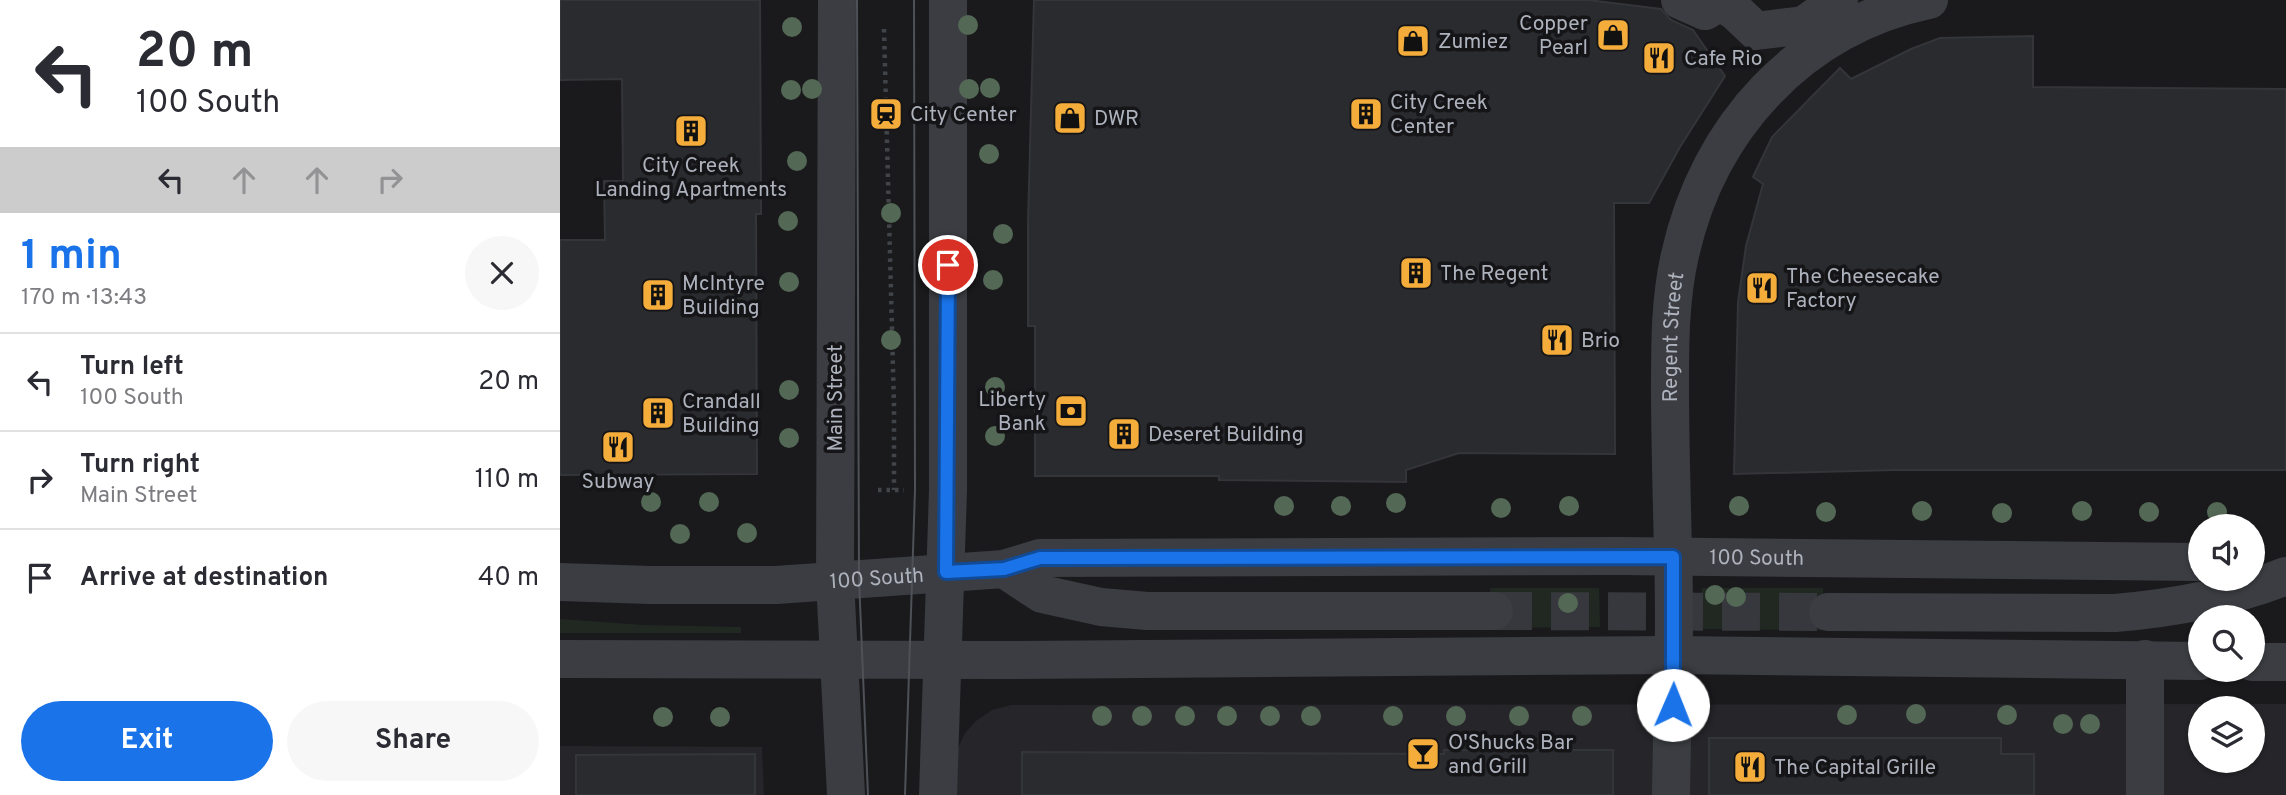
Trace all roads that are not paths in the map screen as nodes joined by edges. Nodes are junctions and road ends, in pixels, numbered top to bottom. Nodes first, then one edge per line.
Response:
1 (836, 0) edge
2 (948, 0) edge
3 (1839, 0) edge
4 (1928, 0) edge
5 (1707, 3) edge
6 (1810, 36) junction
7 (1673, 557) junction
8 (2188, 562) edge
9 (2265, 562) edge
10 (2286, 563) edge
11 (1004, 569) junction
12 (946, 572) junction
13 (2286, 576) edge
14 (560, 582) edge
15 (835, 582) junction
16 (1494, 611) tunnel mouth
17 (1828, 612) tunnel mouth
18 (1674, 655) junction
19 (560, 659) edge
20 (838, 660) junction
21 (943, 660) junction
22 (2145, 660) junction
23 (2188, 661) edge
24 (2265, 662) edge
25 (2286, 662) edge
26 (846, 795) edge
27 (938, 795) edge
28 (1671, 795) edge
29 (2145, 795) edge

1 - 15 street, Main Street
2 - 12 street
3 - 6 street
4 - 6 street, Regent Street
5 - 6 street
6 - 7 street, Regent Street
7 - 8 street, 100 South
7 - 11 street, 100 South
7 - 18 street, Regent Street
9 - 10 street
11 - 12 street, 100 South
11 - 16 street
12 - 15 street, 100 South
12 - 21 street
13 - 17 street
14 - 15 street, 100 South
15 - 20 street, Main Street
18 - 21 street
18 - 22 street
18 - 28 street, Regent Street
19 - 20 street
20 - 21 street
20 - 26 street, Main Street
21 - 27 street
22 - 23 street
22 - 29 street
24 - 25 street

